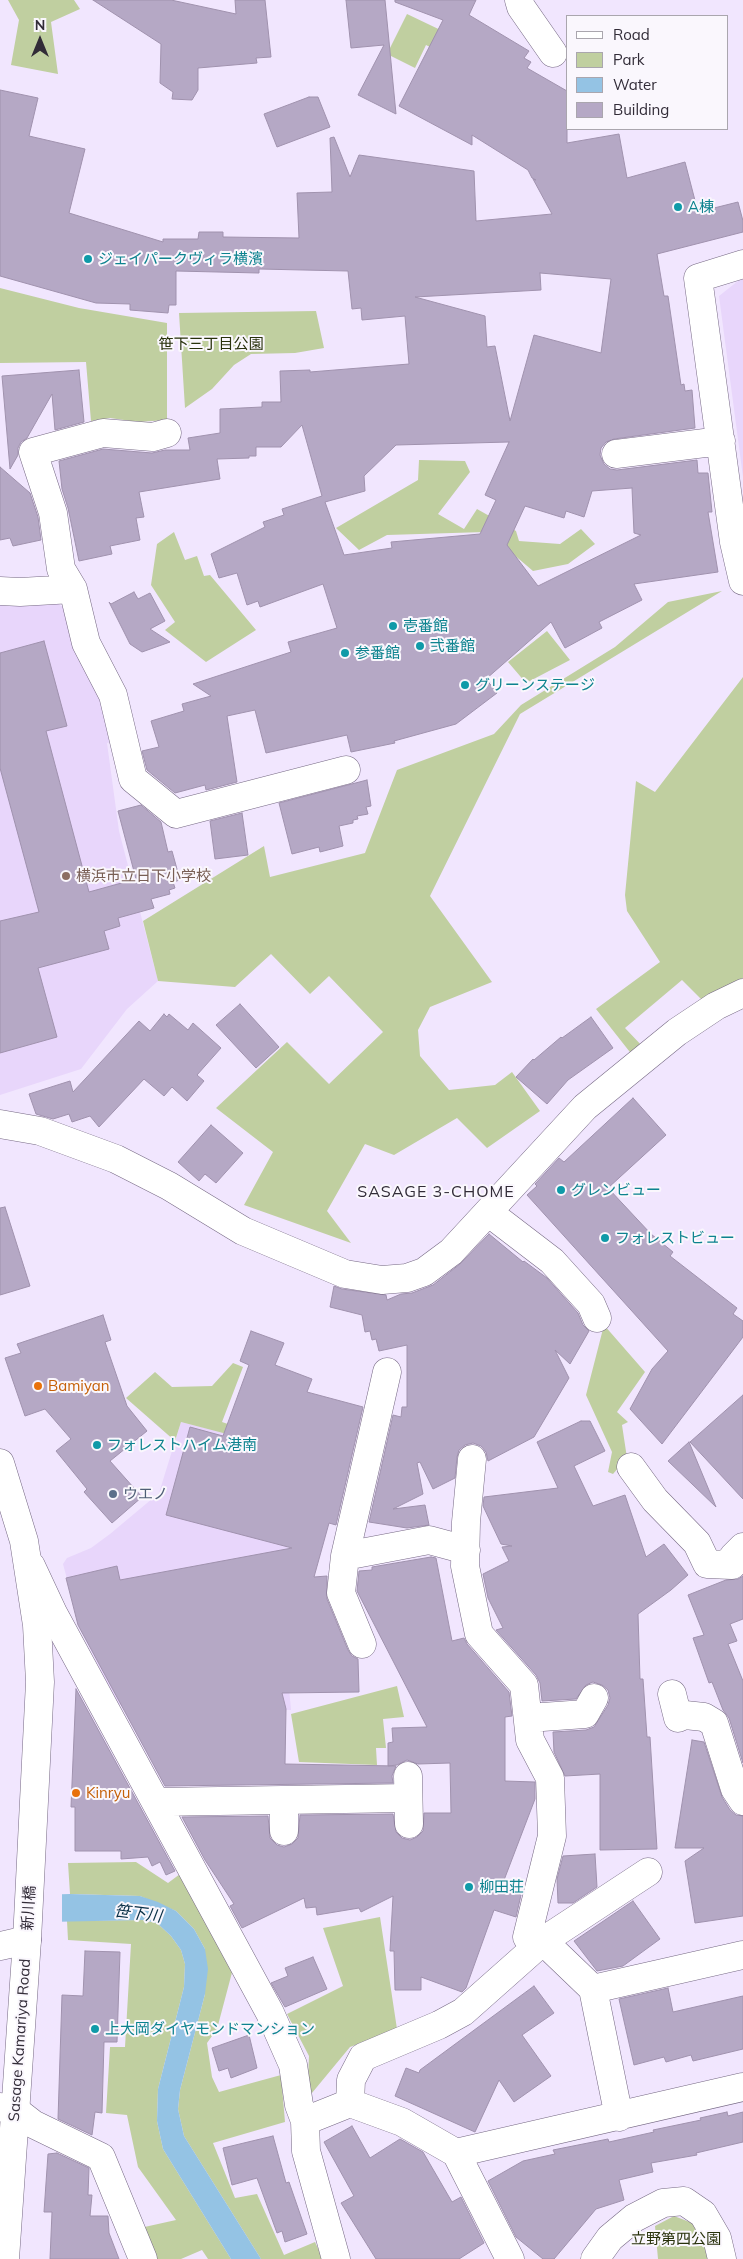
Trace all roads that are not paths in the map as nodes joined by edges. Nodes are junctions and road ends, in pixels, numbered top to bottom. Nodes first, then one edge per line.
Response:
1 (519, 0) edge
2 (553, 53) dead end
3 (743, 264) edge
4 (167, 433) dead end
5 (720, 440) junction
6 (616, 454) dead end
7 (743, 581) edge
8 (73, 589) junction
9 (0, 591) edge
10 (346, 770) dead end
11 (736, 1004) edge
12 (0, 1124) edge
13 (488, 1212) junction
14 (598, 1318) dead end
15 (387, 1372) dead end
16 (472, 1459) dead end
17 (0, 1463) edge
18 (631, 1467) dead end
19 (743, 1547) edge
20 (466, 1550) junction
21 (26, 1554) junction
22 (345, 1556) junction
23 (362, 1644) dead end
24 (672, 1694) dead end
25 (594, 1698) dead end
26 (528, 1718) junction
27 (409, 1799) dead end
28 (284, 1800) junction
29 (156, 1802) junction
30 (743, 1802) edge
31 (284, 1831) dead end
32 (648, 1872) dead end
33 (28, 1940) junction
34 (538, 1945) junction
35 (0, 1946) edge
36 (743, 1955) edge
37 (593, 1989) junction
38 (743, 2086) edge
39 (350, 2103) junction
40 (7, 2109) edge
41 (619, 2117) junction
42 (305, 2121) junction
43 (456, 2152) junction
44 (5, 2259) edge
45 (143, 2259) edge
46 (336, 2259) edge
47 (510, 2259) edge
48 (595, 2259) edge
49 (722, 2259) edge

1 - 2 street
3 - 5 street
4 - 8 street
5 - 6 street
5 - 7 street
8 - 9 street
8 - 10 street
11 - 13 street
12 - 13 street
13 - 14 street
15 - 22 street
16 - 20 street
17 - 21 street
18 - 19 street
20 - 22 street
20 - 26 street
21 - 29 street
21 - 33 street, 新川橋
22 - 23 street
24 - 30 street
25 - 26 street
26 - 34 street
27 - 28 street
28 - 29 street
28 - 31 street
29 - 42 street
32 - 34 street
33 - 35 street
33 - 40 street, Sasage Kamariya Road
34 - 37 street
34 - 39 street
36 - 37 street
37 - 41 street
38 - 41 street
39 - 42 street
39 - 43 street
40 - 44 street, Sasage Kamariya Road
40 - 45 street
41 - 43 street
42 - 46 street
43 - 47 street
48 - 49 street

